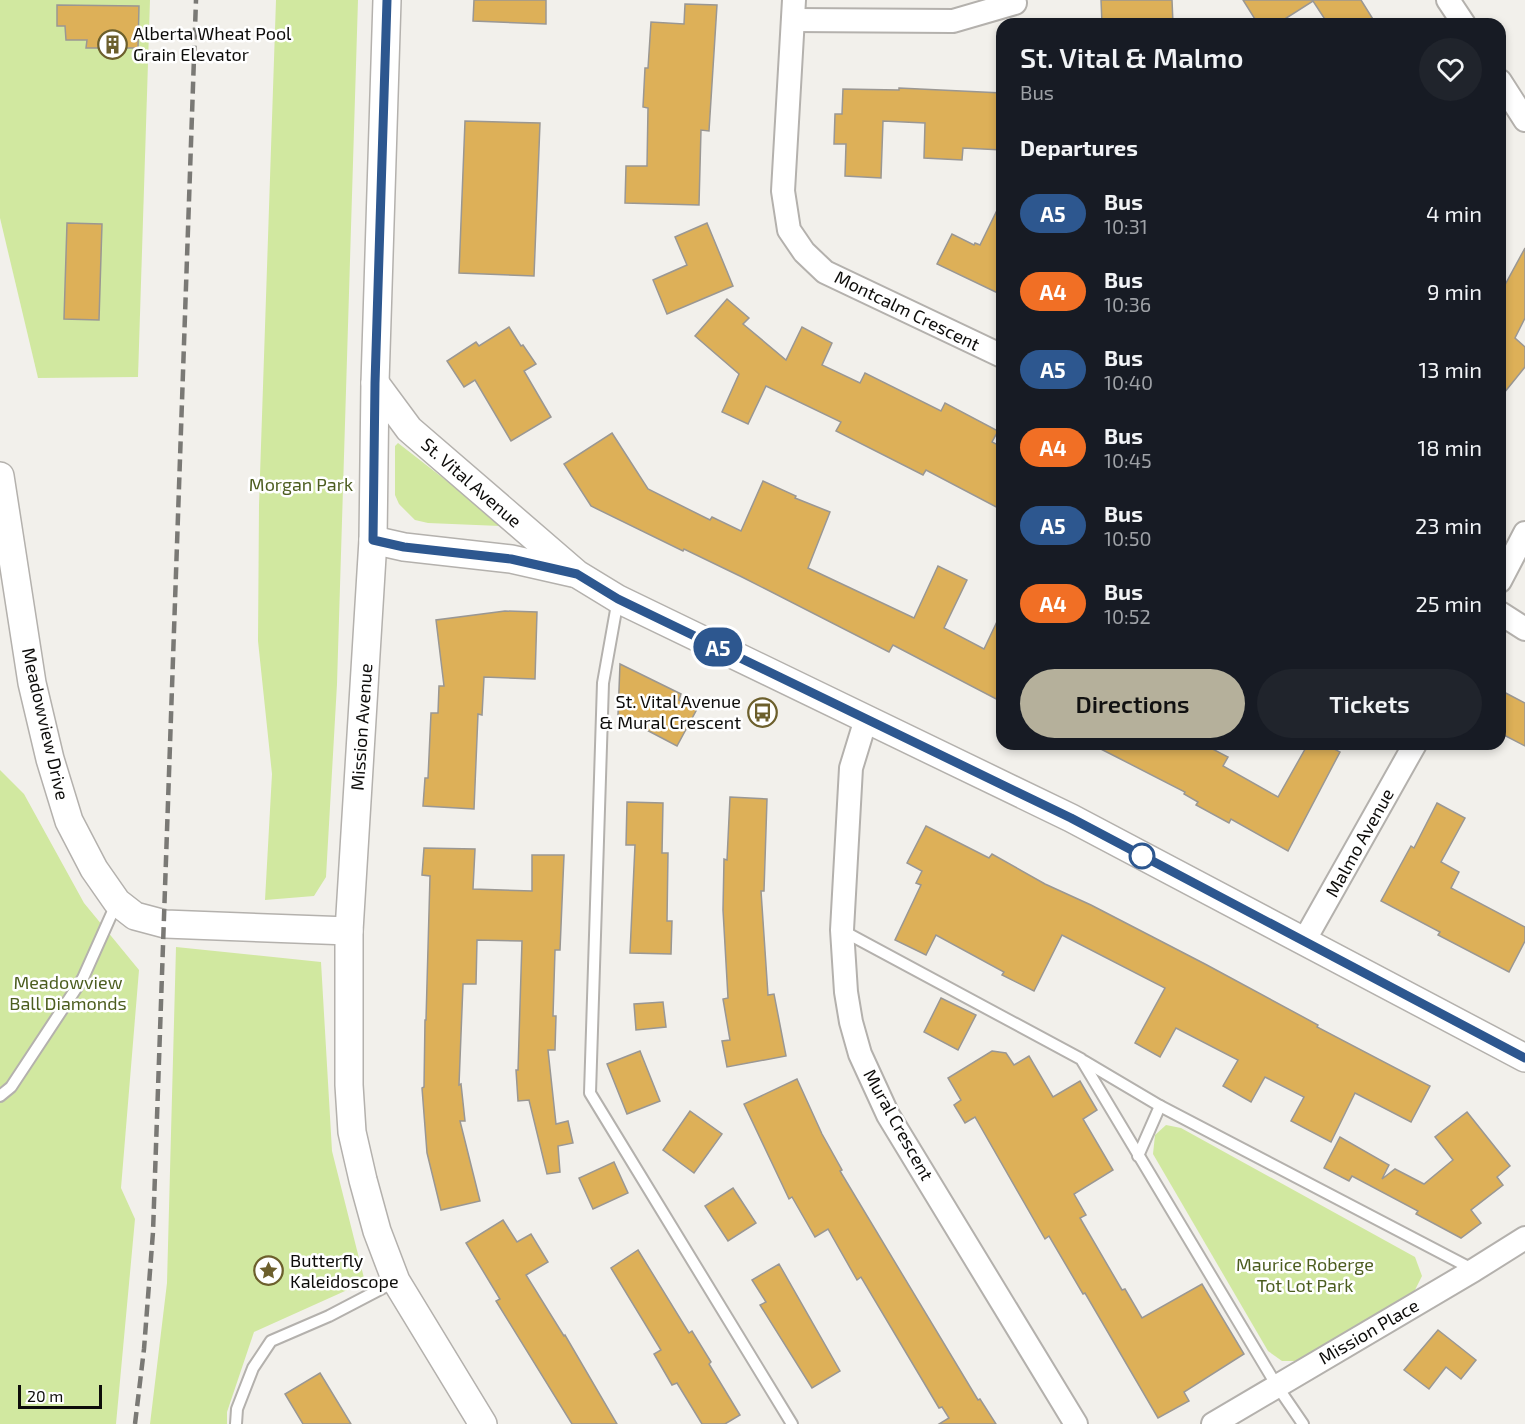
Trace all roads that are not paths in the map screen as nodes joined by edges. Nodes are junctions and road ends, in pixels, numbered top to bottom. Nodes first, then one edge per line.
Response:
1 (387, 0) edge
2 (1448, 0) edge
3 (1015, 3) dead end
4 (794, 10) edge
5 (1460, 18) edge
6 (1506, 90) edge
7 (1525, 120) edge
8 (996, 353) edge
9 (375, 383) junction
10 (0, 476) edge
11 (1525, 532) edge
12 (373, 540) junction
13 (1506, 569) edge
14 (577, 574) junction
15 (618, 599) junction
16 (1506, 617) edge
17 (1525, 629) edge
18 (866, 719) junction
19 (1411, 750) edge
20 (117, 902) junction
21 (842, 930) junction
22 (349, 931) junction
23 (1304, 941) junction
24 (1525, 1058) edge
25 (1081, 1059) junction
26 (0, 1096) edge
27 (1160, 1106) junction
28 (1138, 1156) junction
29 (1525, 1238) edge
30 (1474, 1270) junction
31 (396, 1281) junction
32 (1277, 1386) junction
33 (236, 1424) edge
34 (483, 1424) edge
35 (792, 1424) edge
36 (1077, 1424) edge
37 (1213, 1424) edge
38 (1303, 1424) edge

1 - 9 street, Mission Avenue
2 - 5 street
3 - 4 street, Montcalm Crescent
4 - 8 street, Montcalm Crescent
6 - 7 street
9 - 12 street, Mission Avenue
9 - 14 street, St. Vital Avenue
10 - 20 street, Meadowview Drive
11 - 13 street
12 - 14 street, St. Vital Avenue
12 - 22 street, Mission Avenue
14 - 15 street, St. Vital Avenue
15 - 18 street, St. Vital Avenue
15 - 35 lane
16 - 17 street
18 - 21 street, Mural Crescent
18 - 23 street, St. Vital Avenue
19 - 23 street, Malmo Avenue
20 - 22 street, Meadowview Drive
20 - 26 lane
21 - 25 lane
21 - 36 street, Mural Crescent
22 - 31 street, Mission Avenue
23 - 24 street, St. Vital Avenue
25 - 27 lane
25 - 28 lane
27 - 28 lane
27 - 30 lane
28 - 32 lane
29 - 30 street, Mission Place
30 - 32 street, Mission Place
31 - 33 lane
31 - 34 street, Mission Avenue
32 - 37 street, Mission Place
32 - 38 lane

